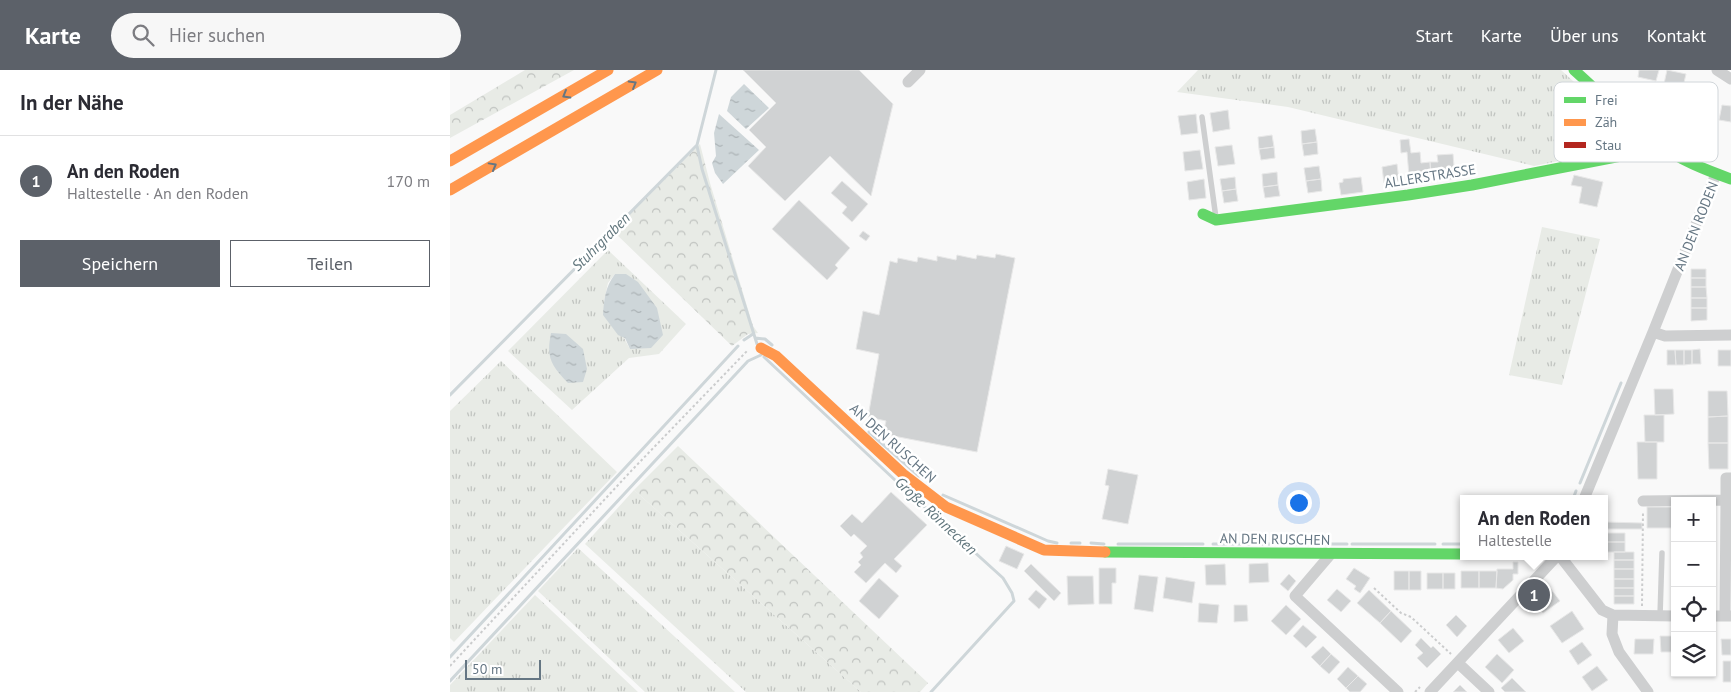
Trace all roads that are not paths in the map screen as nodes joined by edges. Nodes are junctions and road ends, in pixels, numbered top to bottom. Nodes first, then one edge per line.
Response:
1 (608, 70) edge
2 (658, 70) edge
3 (920, 70) edge
4 (1574, 70) edge
5 (1717, 70) edge
6 (1731, 79) edge
7 (908, 82) dead end
8 (1587, 82) edge
9 (1202, 117) dead end
10 (450, 161) edge
11 (1590, 162) edge
12 (1689, 162) edge
13 (1716, 174) junction
14 (1731, 179) edge
15 (450, 190) edge
16 (1203, 214) dead end
17 (1216, 220) junction
18 (1653, 332) junction
19 (1731, 335) edge
20 (762, 348) road end
21 (1731, 478) edge
22 (1586, 495) edge
23 (1726, 500) junction
24 (1644, 501) road end
25 (1662, 552) dead end
26 (1460, 554) edge
27 (1330, 555) junction
28 (1555, 560) edge
29 (1562, 560) edge
30 (1613, 615) junction
31 (1660, 616) junction
32 (1671, 616) edge
33 (1728, 616) edge
34 (1458, 663) junction
35 (1398, 692) edge
36 (1430, 692) edge
37 (1489, 692) edge
38 (1648, 692) edge

1 -> 10 main road
15 -> 2 main road
3 - 7 street
4 - 8 main road
5 - 6 street
9 - 17 lane
11 - 17 main road, ALLERSTRASSE
12 - 13 main road
13 - 14 main road
13 - 18 street, AN DEN RODEN
16 - 17 main road
18 - 19 street
18 - 22 street, AN DEN RODEN
20 - 27 main road, AN DEN RUSCHEN
21 - 23 street
23 - 24 street
23 - 33 street
25 - 31 lane
26 - 27 main road, AN DEN RUSCHEN
27 - 35 street
28 - 34 street
29 - 30 street
30 - 31 street
30 - 38 street
31 - 32 street
34 - 36 street
34 - 37 street

